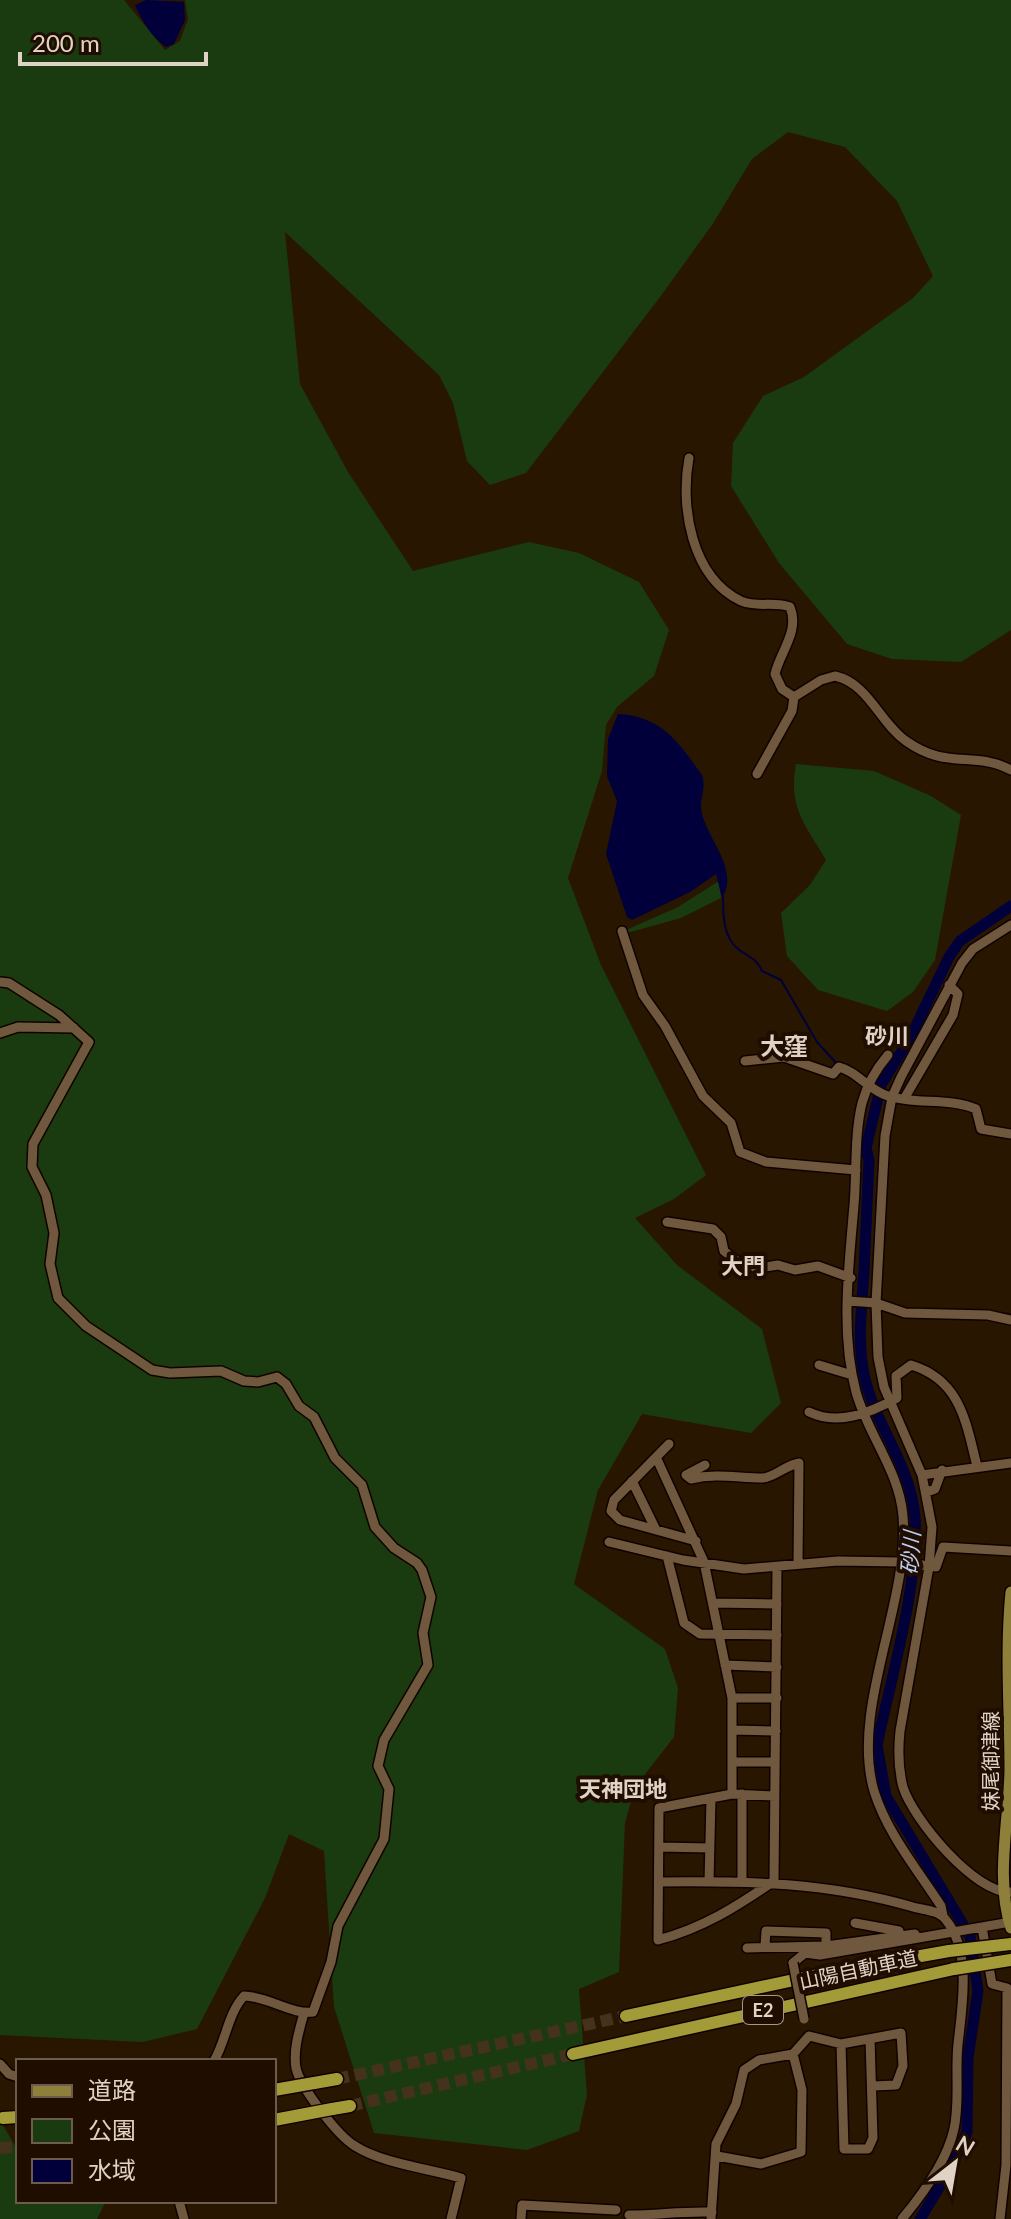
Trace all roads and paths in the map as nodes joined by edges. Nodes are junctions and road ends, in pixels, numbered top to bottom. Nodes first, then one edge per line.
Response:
1 (689, 458) dead end
2 (794, 697) junction
3 (1011, 770) edge
4 (757, 774) dead end
5 (1011, 925) edge
6 (622, 931) dead end
7 (0, 982) edge
8 (949, 985) junction
9 (74, 1028) junction
10 (0, 1033) edge
11 (888, 1055) dead end
12 (745, 1061) dead end
13 (869, 1086) junction
14 (890, 1097) junction
15 (904, 1099) junction
16 (1011, 1134) edge
17 (856, 1170) junction
18 (667, 1222) dead end
19 (851, 1278) junction
20 (850, 1301) junction
21 (873, 1302) junction
22 (1011, 1320) edge
23 (819, 1365) dead end
24 (852, 1375) junction
25 (888, 1403) junction
26 (809, 1412) dead end
27 (865, 1413) junction
28 (669, 1444) dead end
29 (656, 1457) junction
30 (1011, 1463) edge
31 (705, 1465) dead end
32 (977, 1466) junction
33 (942, 1470) junction
34 (922, 1475) junction
35 (632, 1481) junction
36 (927, 1492) junction
37 (656, 1530) junction
38 (696, 1541) junction
39 (609, 1542) dead end
40 (1011, 1551) edge
41 (667, 1556) junction
42 (704, 1562) junction
43 (902, 1562) junction
44 (798, 1564) junction
45 (926, 1566) junction
46 (777, 1567) junction
47 (1011, 1592) edge
48 (713, 1603) junction
49 (777, 1604) junction
50 (720, 1635) junction
51 (777, 1635) junction
52 (725, 1665) junction
53 (777, 1667) junction
54 (732, 1698) junction
55 (777, 1698) junction
56 (732, 1730) junction
57 (776, 1731) junction
58 (732, 1762) junction
59 (775, 1762) junction
60 (1010, 1770) edge
61 (737, 1794) junction
62 (775, 1796) junction
63 (711, 1798) junction
64 (659, 1847) junction
65 (710, 1848) junction
66 (742, 1881) junction
67 (774, 1881) junction
68 (659, 1882) junction
69 (709, 1882) junction
70 (1007, 1892) edge
71 (943, 1916) junction
72 (855, 1923) dead end
73 (1010, 1924) edge
74 (980, 1927) junction
75 (952, 1931) junction
76 (908, 1934) junction
77 (923, 1935) junction
78 (1011, 1944) edge
79 (765, 1946) junction
80 (826, 1946) junction
81 (747, 1948) dead end
82 (1011, 1960) edge
83 (304, 2013) junction
84 (626, 2016) tunnel mouth
85 (809, 2036) junction
86 (870, 2039) junction
87 (841, 2044) junction
88 (573, 2054) tunnel mouth
89 (793, 2054) junction
90 (215, 2059) edge
91 (0, 2064) edge
92 (16, 2076) edge
93 (337, 2079) tunnel mouth
94 (873, 2086) junction
95 (276, 2090) edge
96 (350, 2106) tunnel mouth
97 (16, 2117) edge
98 (3, 2118) dead end
99 (276, 2120) edge
100 (717, 2156) junction
101 (616, 2210) dead end
102 (629, 2215) dead end
103 (711, 2216) edge
104 (451, 2219) edge
105 (521, 2219) edge
106 (902, 2219) edge
107 (1000, 2219) edge

1 - 2 street
2 - 3 street
2 - 4 street
5 - 8 street
6 - 17 street
7 - 9 street
8 - 14 street
8 - 15 street
9 - 10 street
9 - 83 street
11 - 13 street
12 - 13 street
13 - 14 street
13 - 17 street
14 - 15 street
14 - 21 street
15 - 16 street
17 - 19 street
18 - 19 street
19 - 20 street
20 - 21 street
20 - 24 street
21 - 22 street
21 - 25 street
23 - 24 street
24 - 27 street
25 - 27 street
25 - 32 street
25 - 34 street
26 - 27 street
27 - 43 street
28 - 29 street
29 - 35 street
29 - 38 street
30 - 32 street
31 - 44 street
32 - 33 street
33 - 34 street
33 - 36 street
34 - 36 street
35 - 37 street
35 - 37 street
36 - 45 street
37 - 38 street
38 - 42 street
39 - 41 street
40 - 45 street
41 - 42 street
41 - 50 street
42 - 46 street
42 - 48 street
43 - 44 street
43 - 45 street
43 - 71 street
44 - 46 street
45 - 70 street
46 - 49 street
47 - 60 main road, 妹尾御津線
48 - 49 street
48 - 50 street
49 - 51 street
50 - 51 street
50 - 52 street
51 - 53 street
52 - 53 street
52 - 54 street
53 - 55 street
54 - 55 street
54 - 56 street
55 - 57 street
56 - 57 street
56 - 58 street
57 - 59 street
58 - 59 street
58 - 61 street
59 - 62 street
60 - 70 main road, 妹尾御津線
61 - 62 street
61 - 63 street
61 - 66 street
62 - 67 street
63 - 64 street
63 - 65 street
64 - 65 street
64 - 68 street
65 - 69 street
66 - 67 street
66 - 69 street
67 - 68 street
67 - 71 street
68 - 69 street
70 - 73 main road, 妹尾御津線
71 - 75 street
72 - 76 street
73 - 74 street
74 - 75 street
74 - 107 street
75 - 77 street
75 - 106 street
76 - 77 street
76 - 80 street
77 - 85 street, bridge
78 - 84 highway, 山陽自動車道 / E2, bridge
79 - 80 street
79 - 80 street
79 - 81 street
82 - 88 highway, 山陽自動車道 / E2, bridge
83 - 90 street
83 - 104 street
85 - 87 street
85 - 89 street
86 - 87 street
86 - 94 street
86 - 94 street
87 - 94 street
89 - 100 street
89 - 100 street
91 - 92 street
93 - 95 highway, bridge
96 - 99 highway, bridge
97 - 98 highway
100 - 103 street
101 - 105 street
102 - 103 street

